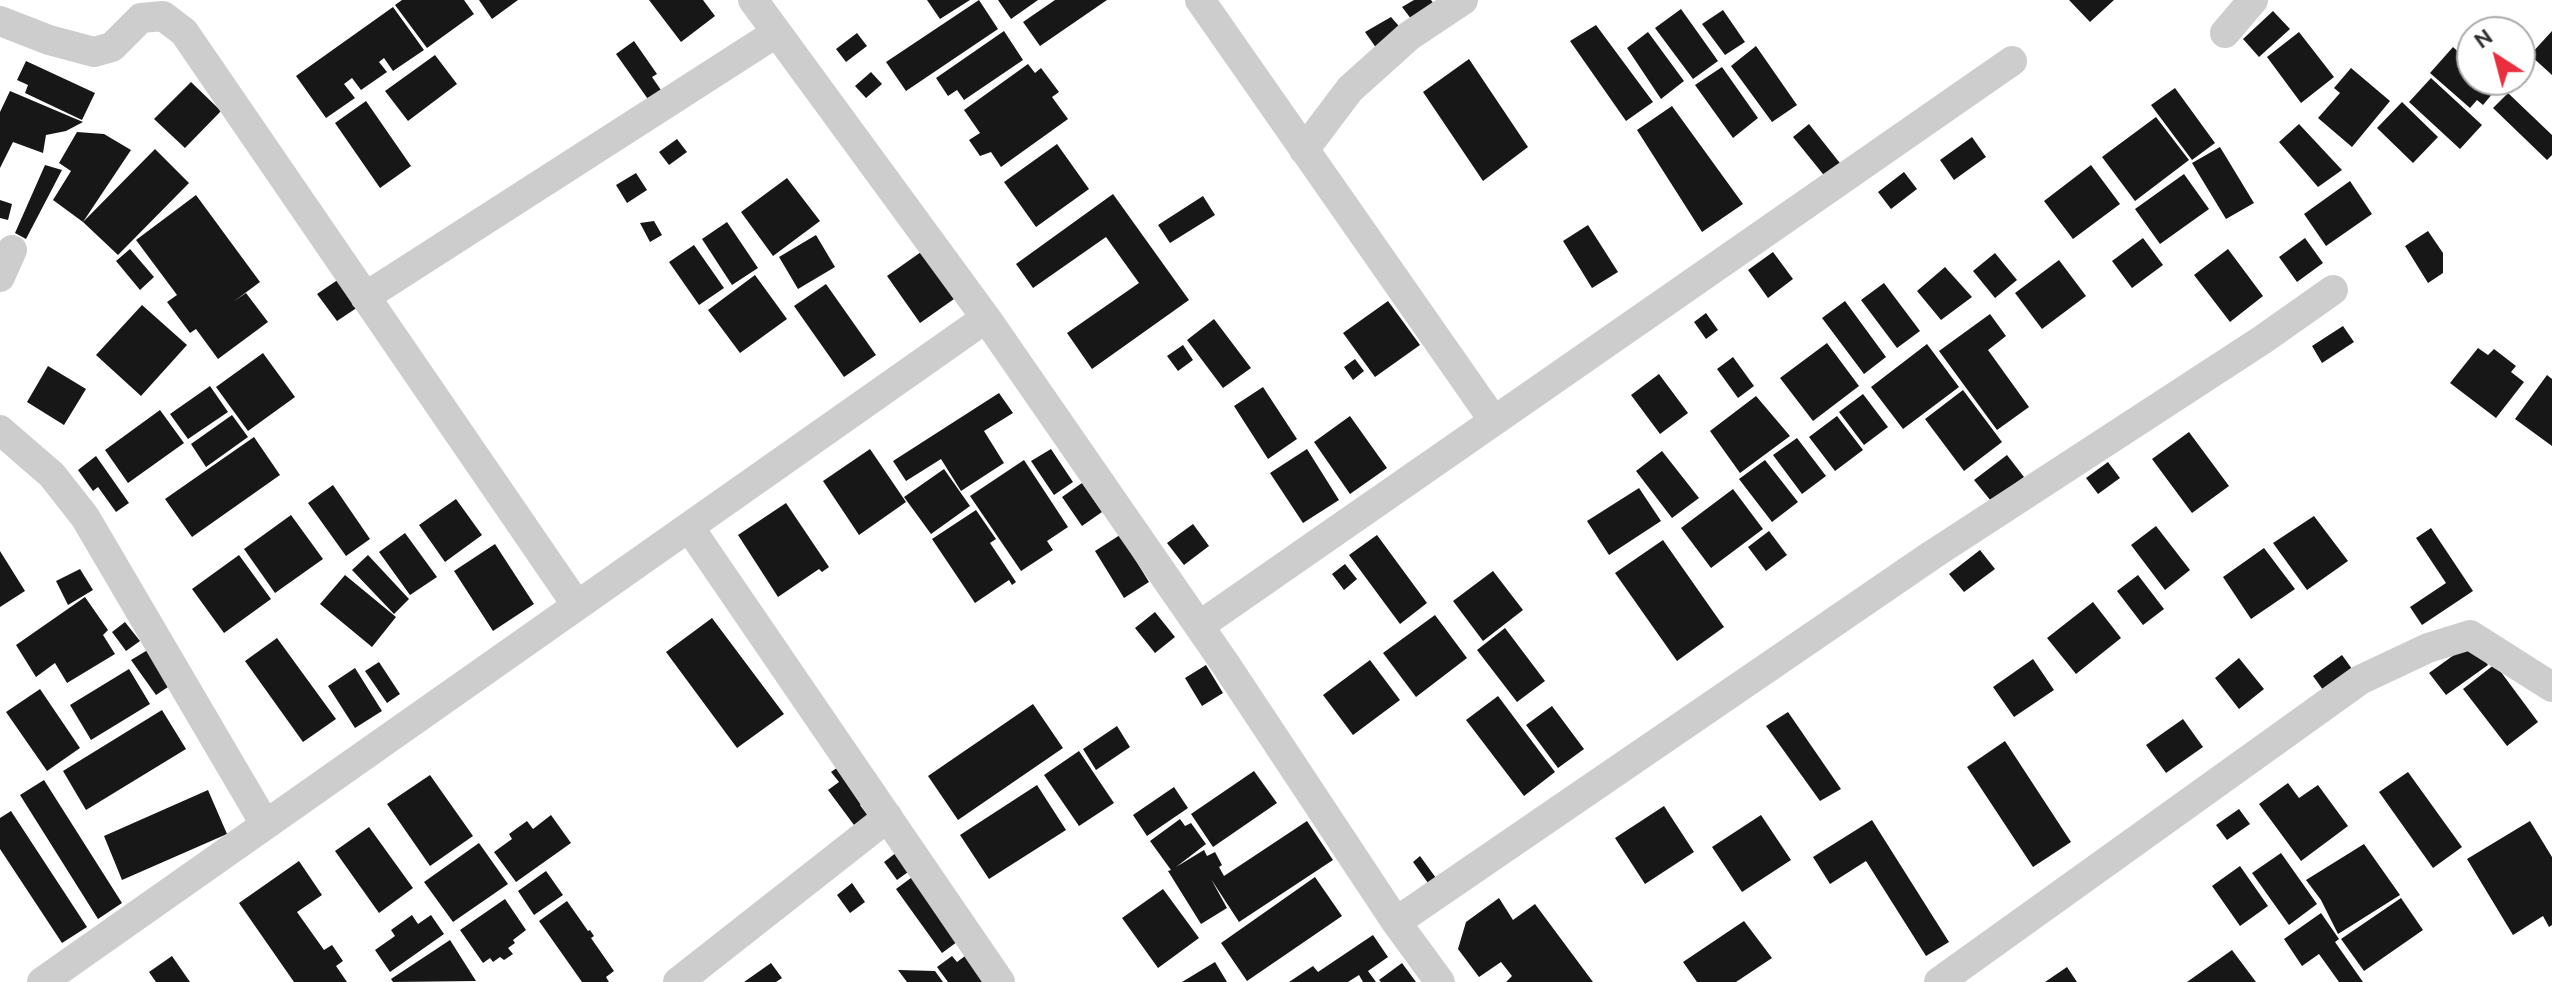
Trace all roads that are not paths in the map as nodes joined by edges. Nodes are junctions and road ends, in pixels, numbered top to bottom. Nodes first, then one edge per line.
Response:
1 (753, 0) edge
2 (1200, 0) edge
3 (1463, 0) edge
4 (2253, 0) edge
5 (0, 21) edge
6 (776, 33) junction
7 (2225, 33) dead end
8 (2012, 61) dead end
9 (1304, 150) junction
10 (2333, 290) dead end
11 (365, 297) junction
12 (986, 318) junction
13 (1494, 421) junction
14 (0, 430) edge
15 (689, 527) junction
16 (576, 604) junction
17 (1199, 626) junction
18 (2552, 687) edge
19 (888, 817) junction
20 (265, 824) junction
21 (1396, 922) junction
22 (42, 982) edge
23 (678, 982) edge
24 (1000, 982) edge
25 (1440, 982) edge
26 (1939, 982) edge

1 - 6 street
2 - 9 street
3 - 9 street
4 - 7 street
5 - 11 street
6 - 11 street
6 - 12 street
8 - 13 street
9 - 13 street
10 - 21 street
11 - 16 street
12 - 15 street
12 - 17 street
13 - 17 street
14 - 20 street
15 - 16 street
15 - 19 street
16 - 20 street
17 - 21 street
18 - 26 street
19 - 23 street
19 - 24 street
20 - 22 street
21 - 25 street

